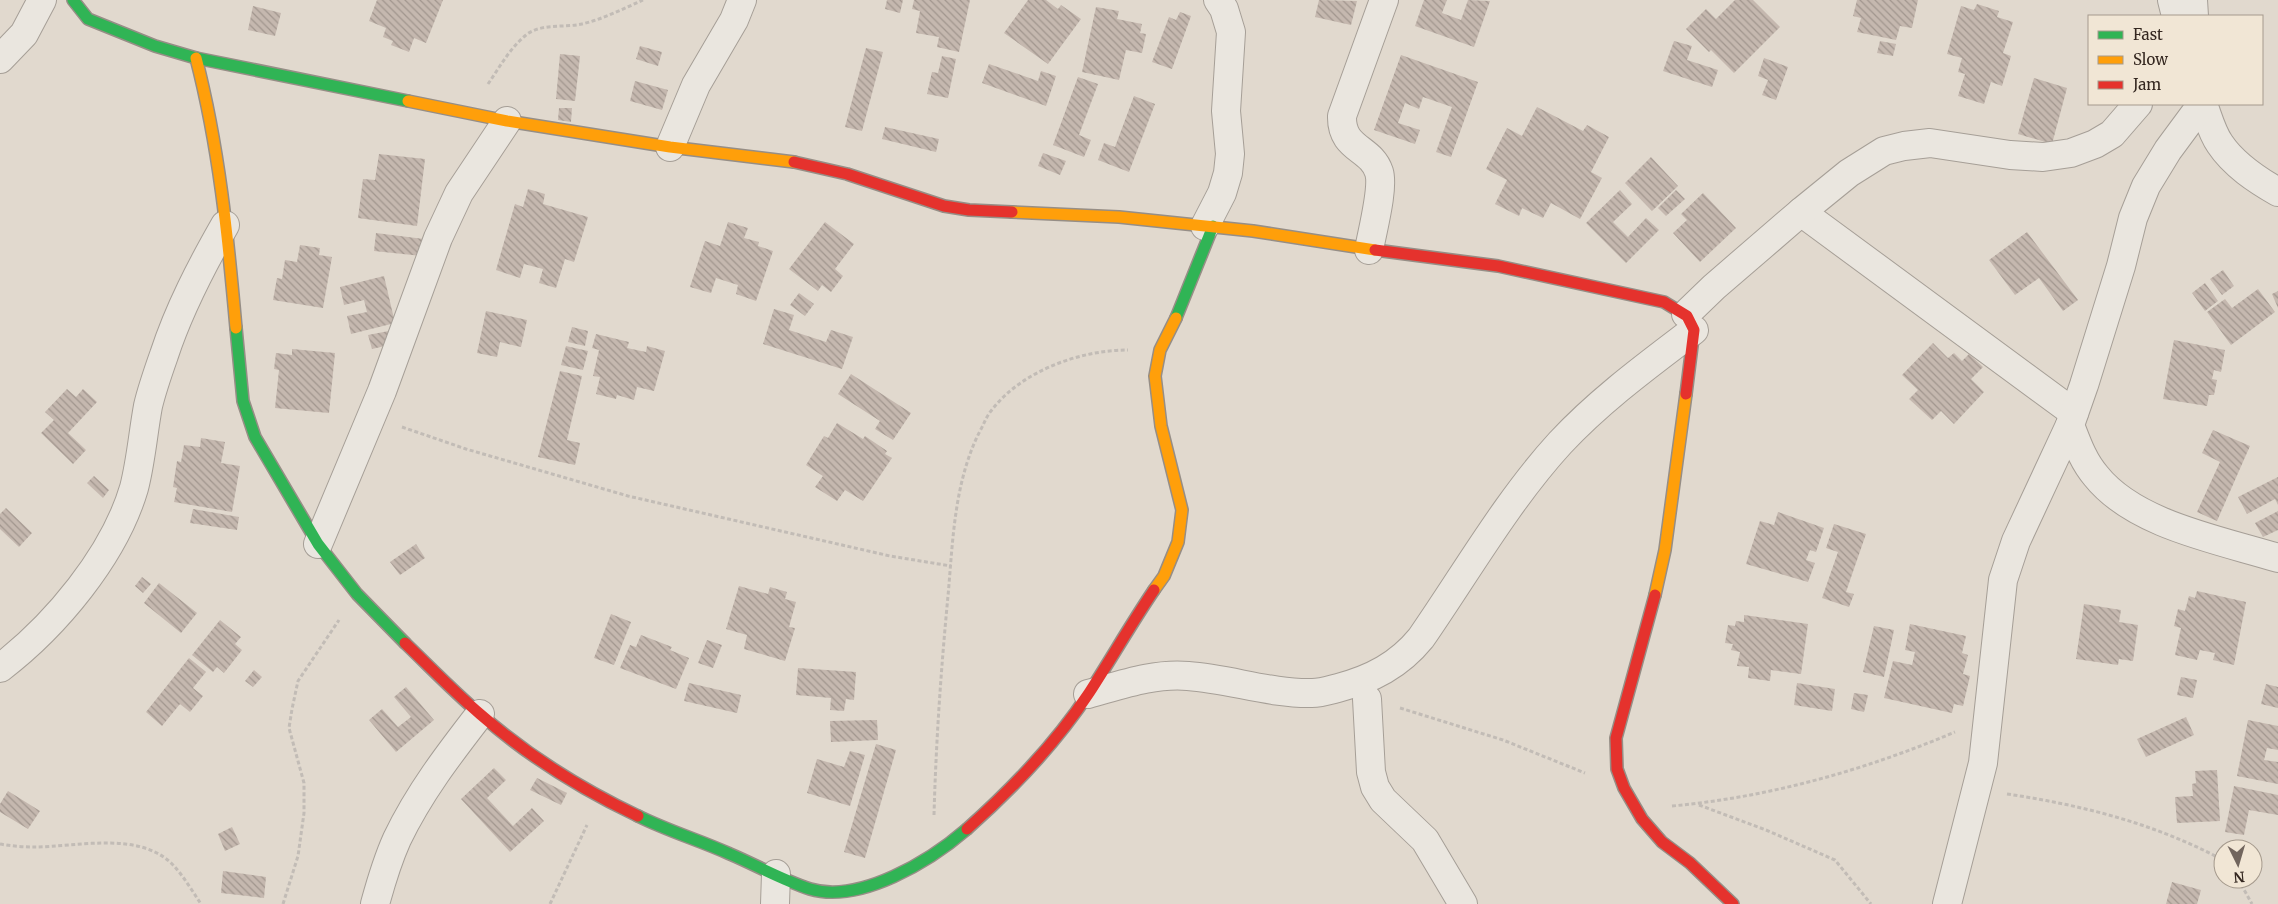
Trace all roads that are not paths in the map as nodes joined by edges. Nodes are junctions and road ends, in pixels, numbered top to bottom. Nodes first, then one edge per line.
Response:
1 (42, 0) edge
2 (73, 0) edge
3 (742, 0) edge
4 (1218, 0) edge
5 (1384, 0) edge
6 (2172, 0) edge
7 (2193, 0) edge
8 (2176, 15) edge
9 (2194, 15) edge
10 (196, 58) junction
11 (0, 59) edge
12 (2137, 105) edge
13 (2201, 105) edge
14 (2202, 105) edge
15 (507, 121) junction
16 (670, 147) junction
17 (2278, 192) edge
18 (1801, 212) junction
19 (225, 225) junction
20 (1209, 226) junction
21 (1369, 250) junction
22 (1690, 322) junction
23 (2072, 419) junction
24 (318, 544) junction
25 (2278, 558) edge
26 (0, 668) edge
27 (1088, 694) junction
28 (1367, 699) road end
29 (480, 714) junction
30 (776, 874) junction
31 (374, 904) edge
32 (775, 904) edge
33 (1463, 904) edge
34 (1733, 904) edge
35 (1947, 904) edge

1 - 11 street
2 - 10 street
3 - 16 street
4 - 20 street
5 - 21 street
6 - 8 street
7 - 9 street
10 - 15 street
10 - 19 street
12 - 18 street
13 - 23 street
14 - 17 street
15 - 16 street
15 - 24 street
16 - 20 street
18 - 22 street
18 - 23 street
19 - 24 street
19 - 26 street
20 - 21 street
20 - 27 street
21 - 22 street
22 - 27 street
22 - 34 street
23 - 25 street
23 - 35 street
24 - 29 street
27 - 30 street
28 - 33 street
29 - 30 street
29 - 31 street
30 - 32 street

